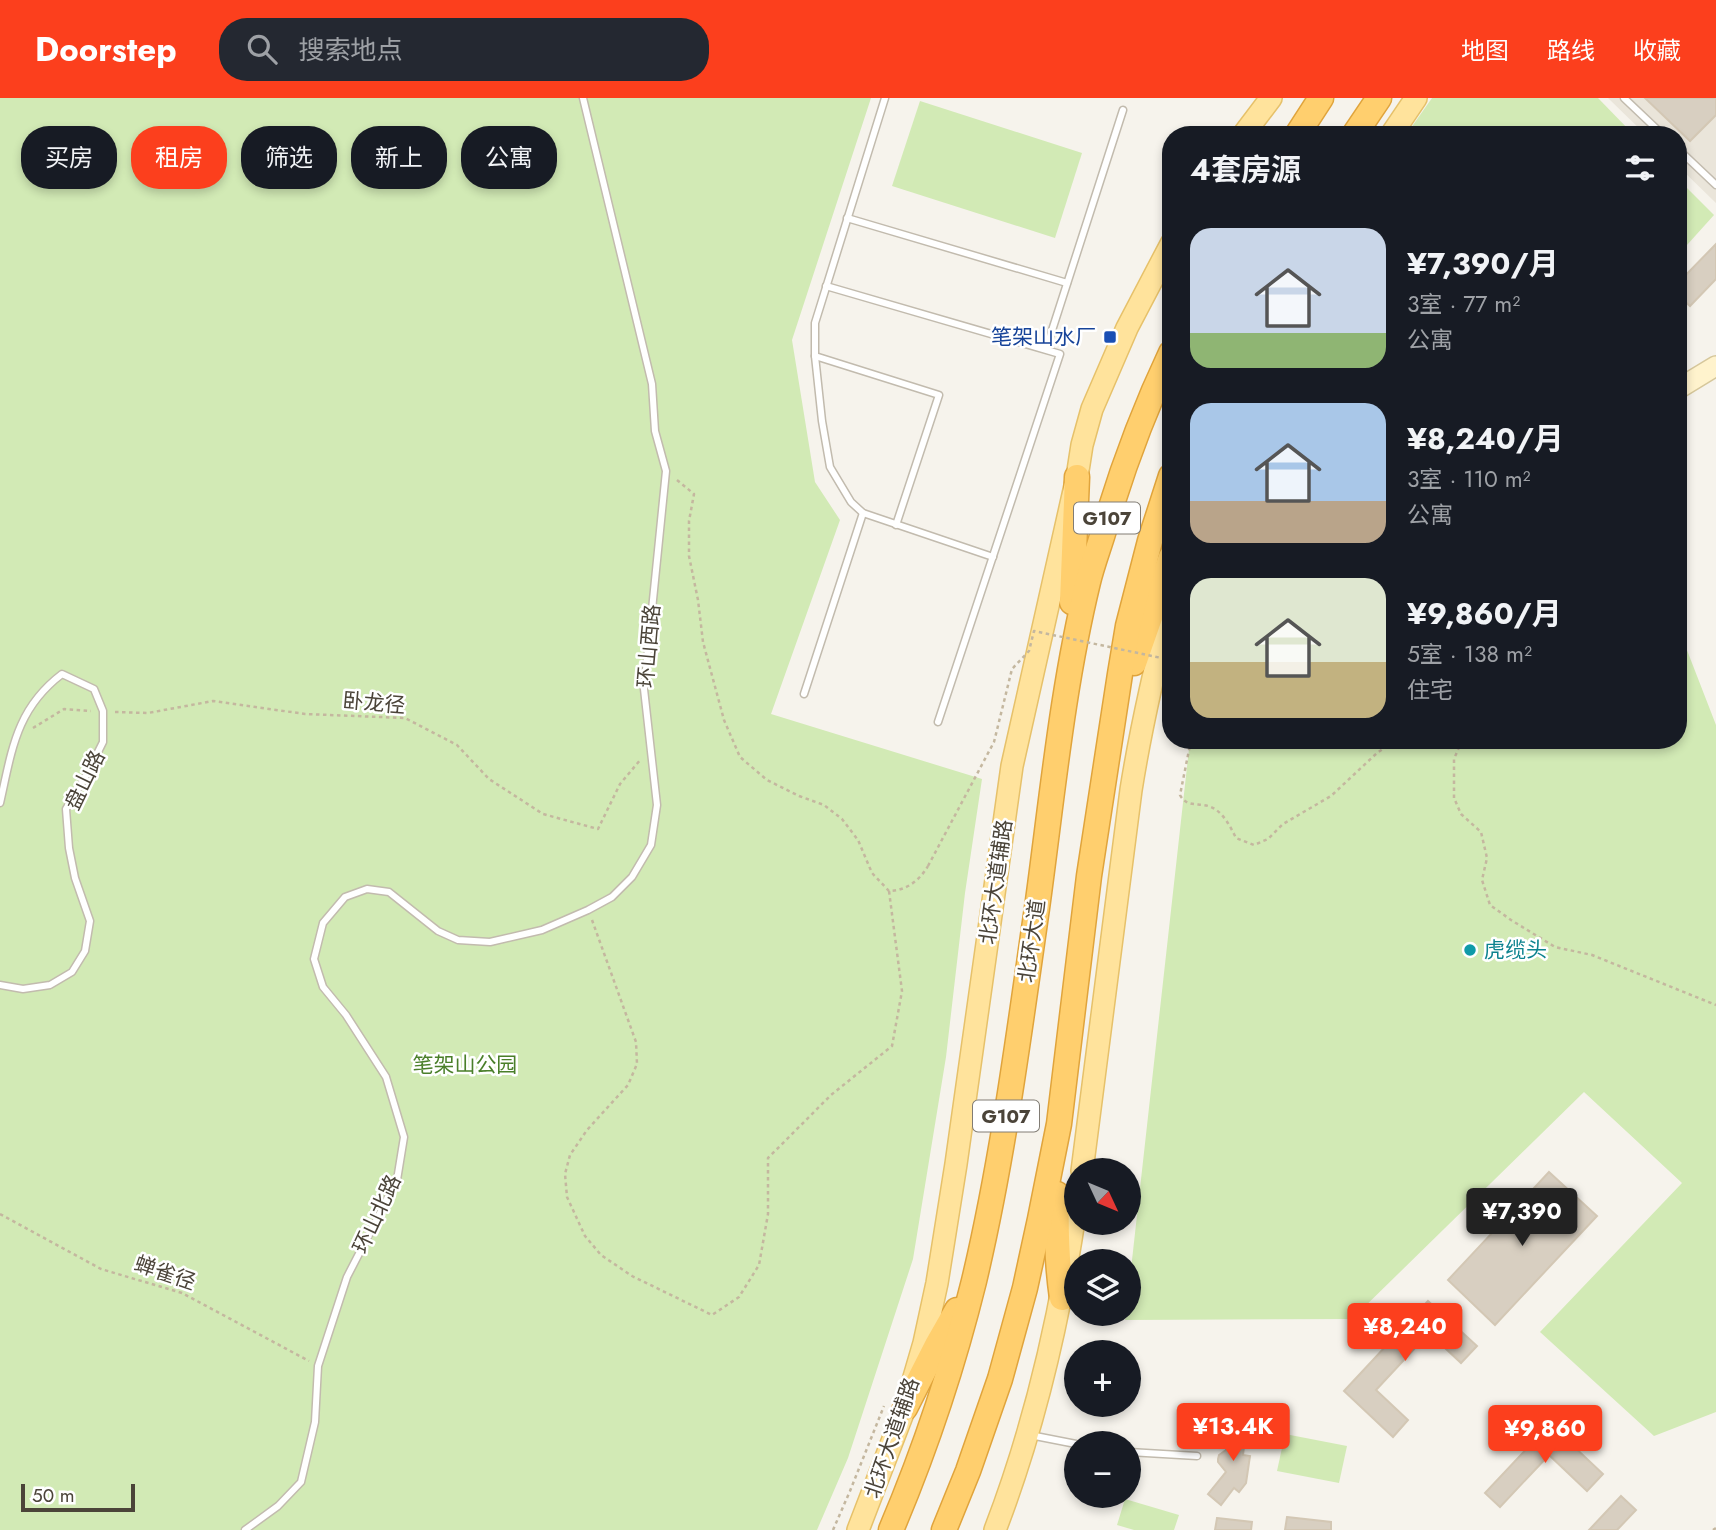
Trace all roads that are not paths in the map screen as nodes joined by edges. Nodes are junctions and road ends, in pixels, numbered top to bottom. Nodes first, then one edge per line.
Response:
1 (583, 98) edge
2 (885, 98) edge
3 (1270, 98) edge
4 (1321, 98) edge
5 (1379, 98) edge
6 (1416, 98) edge
7 (1624, 98) edge
8 (1123, 110) dead end
9 (1250, 126) edge
10 (1303, 126) edge
11 (1360, 126) edge
12 (1397, 126) edge
13 (1654, 126) edge
14 (1687, 158) edge
15 (1716, 185) edge
16 (847, 218) junction
17 (1162, 261) edge
18 (1067, 283) junction
19 (826, 286) junction
20 (1045, 349) junction
21 (816, 356) junction
22 (1716, 366) edge
23 (1162, 371) edge
24 (1687, 384) edge
25 (1077, 477) junction
26 (1162, 504) edge
27 (863, 513) junction
28 (896, 525) junction
29 (993, 556) junction
30 (1162, 583) edge
31 (1162, 639) edge
32 (1067, 690) junction
33 (804, 694) dead end
34 (939, 722) dead end
35 (1107, 755) junction
36 (0, 803) edge
37 (345, 898) joint
38 (0, 985) edge
39 (1059, 1124) junction
40 (1084, 1158) edge
41 (1071, 1236) edge
42 (974, 1282) junction
43 (1062, 1297) junction
44 (896, 1403) junction
45 (1028, 1435) junction
46 (1064, 1442) edge
47 (1141, 1453) edge
48 (1197, 1456) dead end
49 (245, 1530) edge
50 (858, 1530) edge
51 (891, 1530) edge
52 (944, 1530) edge
53 (995, 1530) edge

1 - 37 lane, 环山西路
2 - 16 lane
3 - 9 main road
4 - 10 highway
5 - 11 highway
6 - 12 main road
7 - 13 lane
8 - 18 lane
14 - 15 lane
16 - 18 lane
16 - 19 lane
17 - 25 main road, 北环大道辅路
18 - 20 lane
19 - 20 lane
19 - 21 lane
20 - 29 lane
21 - 27 lane
21 - 28 lane
22 - 24 street
23 - 32 highway, 北环大道 / G107
25 - 32 highway
25 - 44 main road, 北环大道辅路
26 - 35 highway, G107
27 - 28 lane
27 - 33 lane
28 - 29 lane
29 - 34 lane
30 - 35 highway
31 - 40 main road
32 - 42 highway, 北环大道 / G107
35 - 39 highway, G107
36 - 38 lane, 盘山路
37 - 49 lane, 环山北路
39 - 43 highway
39 - 52 highway, G107
41 - 43 main road
42 - 44 highway
42 - 51 highway, 北环大道 / G107
43 - 45 main road
44 - 50 main road, 北环大道辅路
45 - 46 lane
45 - 53 main road
47 - 48 lane

